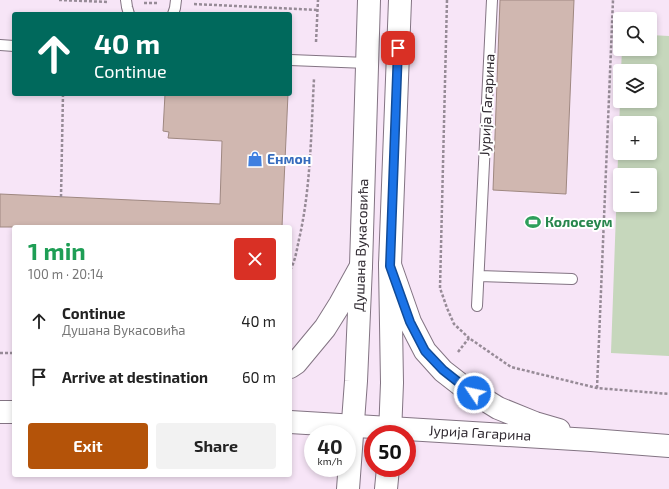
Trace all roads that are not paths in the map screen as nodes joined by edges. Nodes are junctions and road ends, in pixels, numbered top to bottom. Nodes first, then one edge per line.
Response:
1 (369, 0) edge
2 (400, 0) edge
3 (492, 0) edge
4 (0, 45) edge
5 (12, 46) edge
6 (292, 60) edge
7 (367, 63) junction
8 (361, 266) junction
9 (390, 266) junction
10 (479, 276) junction
11 (572, 279) dead end
12 (477, 306) dead end
13 (292, 366) edge
14 (0, 412) edge
15 (12, 412) edge
16 (292, 422) edge
17 (353, 425) joint
18 (390, 425) edge
19 (416, 432) edge
20 (591, 440) junction
21 (669, 446) edge
22 (349, 477) edge
23 (387, 477) edge
24 (348, 489) edge
25 (386, 489) edge

1 - 7 street, Душана Вукасовића
2 - 9 street, Душана Вукасовића
3 - 10 lane, Јурија Гагарина
4 - 5 lane
6 - 7 lane
7 - 8 street, Душана Вукасовића
8 - 13 street
8 - 17 street, Душана Вукасовића
9 - 18 street, Душана Вукасовића
9 - 20 street
10 - 11 lane
10 - 12 lane, Јурија Гагарина
14 - 15 street
16 - 17 street, Јурија Гагарина
19 - 20 street, Јурија Гагарина
20 - 21 street, Јурија Гагарина
22 - 24 street, Душана Вукасовића
23 - 25 street

